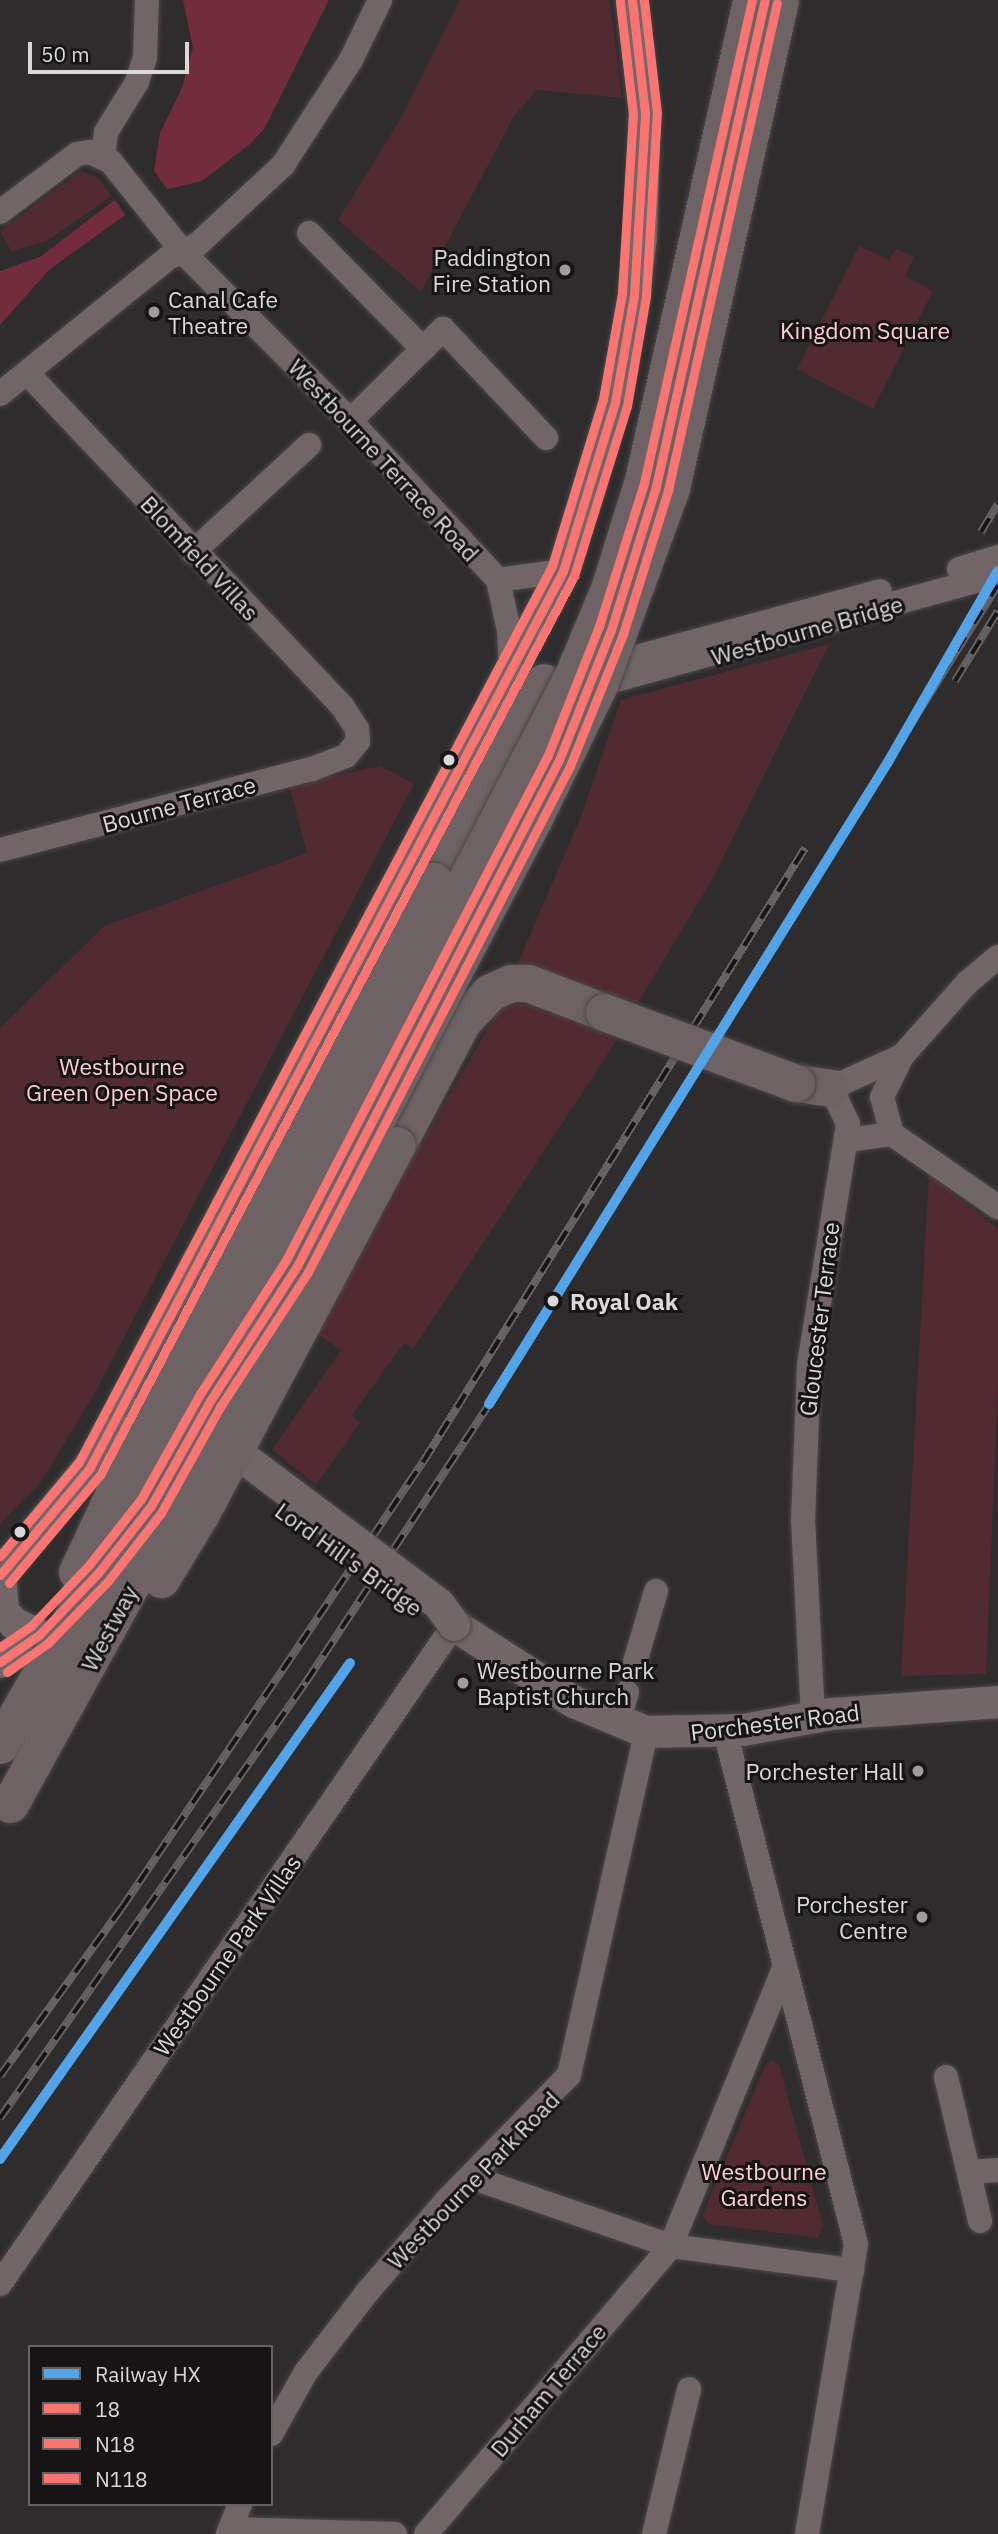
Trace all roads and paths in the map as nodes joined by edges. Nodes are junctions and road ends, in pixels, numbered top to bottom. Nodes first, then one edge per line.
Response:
1 (147, 0) edge
2 (380, 0) edge
3 (632, 0) edge
4 (751, 0) edge
5 (780, 0) edge
6 (103, 157) junction
7 (0, 212) edge
8 (309, 233) dead end
9 (182, 251) junction
10 (423, 349) junction
11 (27, 373) junction
12 (0, 394) edge
13 (351, 421) junction
14 (546, 438) dead end
15 (309, 445) dead end
16 (193, 552) junction
17 (998, 557) edge
18 (563, 571) junction
19 (998, 575) edge
20 (498, 580) junction
21 (675, 657) junction
22 (621, 670) dead end
23 (527, 678) junction
24 (355, 748) joint
25 (0, 850) edge
26 (998, 957) edge
27 (902, 1056) junction
28 (814, 1085) junction
29 (892, 1133) junction
30 (847, 1140) junction
31 (998, 1207) edge
32 (131, 1424) dead end
33 (89, 1469) junction
34 (244, 1471) dead end
35 (0, 1575) edge
36 (656, 1591) dead end
37 (454, 1625) junction
38 (0, 1662) edge
39 (635, 1662) dead end
40 (627, 1692) dead end
41 (998, 1702) edge
42 (813, 1717) junction
43 (632, 1727) junction
44 (726, 1731) junction
45 (0, 1734) edge
46 (0, 1745) edge
47 (5, 1810) edge
48 (785, 1966) junction
49 (946, 2077) dead end
50 (984, 2171) edge
51 (471, 2177) junction
52 (980, 2221) dead end
53 (671, 2246) junction
54 (852, 2270) junction
55 (0, 2284) edge
56 (689, 2389) dead end
57 (273, 2430) edge
58 (239, 2506) edge
59 (229, 2531) edge
60 (395, 2534) edge
61 (426, 2534) edge
62 (654, 2534) edge
63 (807, 2534) edge

1 - 6 street
2 - 9 street
3 - 18 main road
4 - 46 highway, Westway, bridge
5 - 47 highway, Westway, bridge
6 - 7 street
6 - 9 street, Westbourne Terrace Road
8 - 10 street
9 - 11 street
9 - 13 street, Westbourne Terrace Road
10 - 13 street
10 - 14 street
11 - 12 street
11 - 16 street, Blomfield Villas
13 - 20 street, Westbourne Terrace Road
15 - 16 street
16 - 24 street, Blomfield Villas
17 - 21 street, Westbourne Bridge
18 - 20 street, Westbourne Terrace Road
18 - 23 main road
19 - 21 street, Westbourne Bridge
20 - 23 street, Westbourne Terrace Road
21 - 22 street, Westbourne Bridge
23 - 33 main road
23 - 45 highway, bridge
24 - 25 street, Bourne Terrace
26 - 27 street
27 - 28 street
27 - 29 street
28 - 30 street, Gloucester Terrace
28 - 47 highway, bridge
29 - 30 street
29 - 31 street
30 - 42 street, Gloucester Terrace
32 - 33 main road
33 - 35 main road
34 - 37 main road, Lord Hill's Bridge
35 - 38 main road
36 - 39 street
37 - 43 main road, Porchester Road
37 - 55 street, Westbourne Park Villas
40 - 43 street, Westbourne Park Road
41 - 42 main road, Porchester Road
42 - 44 main road, Porchester Road
43 - 44 main road, Porchester Road
43 - 51 street, Westbourne Park Road
44 - 48 street
48 - 53 street
48 - 54 street
49 - 50 street
50 - 52 street
51 - 53 street
51 - 57 street, Westbourne Park Road
53 - 54 street
53 - 61 street, Durham Terrace
54 - 63 street
56 - 62 street
58 - 59 street
59 - 60 street

